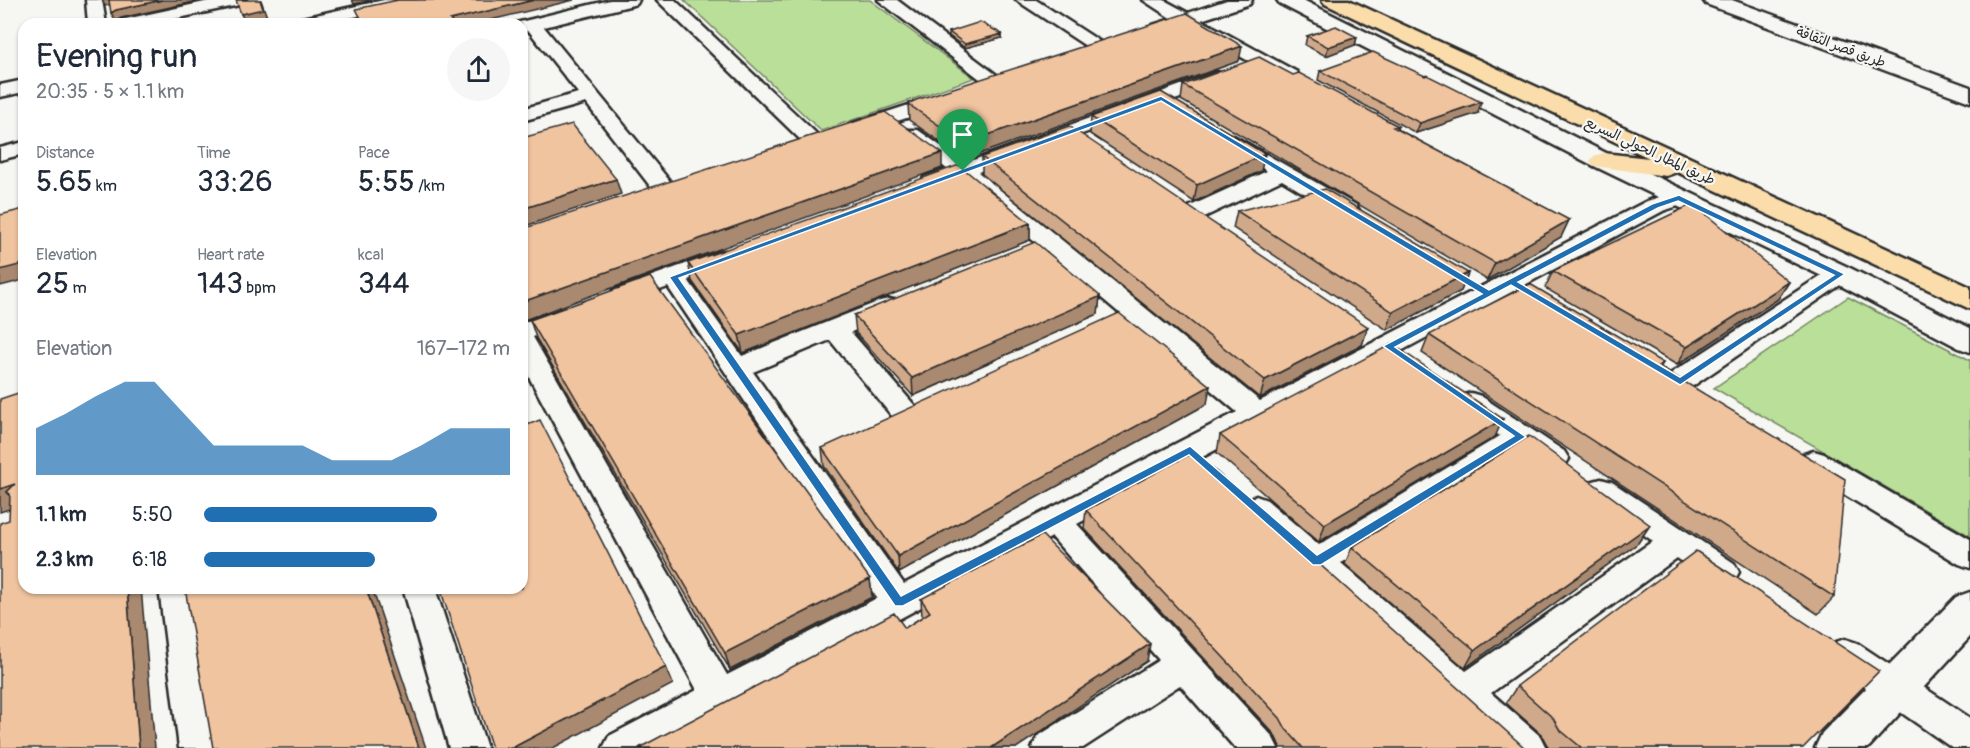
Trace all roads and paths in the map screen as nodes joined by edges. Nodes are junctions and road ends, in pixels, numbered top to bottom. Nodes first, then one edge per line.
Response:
1 (94, 0) edge
2 (407, 0) edge
3 (631, 0) edge
4 (665, 0) edge
5 (886, 0) edge
6 (1024, 0) edge
7 (1151, 0) edge
8 (1244, 0) edge
9 (1287, 0) edge
10 (1332, 0) edge
11 (1372, 0) edge
12 (1713, 0) edge
13 (1740, 0) edge
14 (228, 1) edge
15 (354, 12) edge
16 (96, 18) edge
17 (153, 18) edge
18 (229, 18) edge
19 (326, 18) edge
20 (1187, 20) junction
21 (528, 25) edge
22 (528, 26) edge
23 (1144, 34) edge
24 (1123, 41) edge
25 (1101, 48) junction
26 (1080, 55) edge
27 (1263, 61) junction
28 (1017, 75) edge
29 (996, 82) junction
30 (1970, 82) edge
31 (1304, 84) edge
32 (18, 87) edge
33 (0, 91) edge
34 (1970, 95) edge
35 (590, 96) junction
36 (1161, 99) junction
37 (1182, 111) edge
38 (528, 113) edge
39 (888, 117) junction
40 (1212, 129) edge
41 (1070, 132) junction
42 (814, 142) junction
43 (792, 149) edge
44 (18, 150) edge
45 (1098, 151) edge
46 (0, 154) edge
47 (1603, 161) junction
48 (963, 171) junction
49 (1283, 171) junction
50 (1692, 171) junction
51 (686, 183) edge
52 (665, 190) junction
53 (908, 191) edge
54 (643, 197) edge
55 (1679, 198) junction
56 (1365, 220) edge
57 (1221, 234) edge
58 (1865, 249) junction
59 (740, 252) edge
60 (1840, 274) junction
61 (1970, 275) edge
62 (674, 277) junction
63 (1489, 286) junction
64 (910, 298) edge
65 (1541, 299) edge
66 (1970, 299) edge
67 (1970, 309) edge
68 (1359, 327) edge
69 (835, 328) junction
70 (528, 330) edge
71 (1970, 341) edge
72 (1388, 346) junction
73 (528, 355) edge
74 (1417, 366) edge
75 (737, 368) junction
76 (1680, 381) edge
77 (1445, 385) edge
78 (906, 414) edge
79 (1258, 414) junction
80 (1521, 437) junction
81 (1790, 447) edge
82 (1190, 450) junction
83 (1056, 520) junction
84 (1677, 542) junction
85 (1970, 555) edge
86 (1317, 562) junction
87 (1746, 588) edge
88 (176, 594) edge
89 (421, 594) edge
90 (899, 603) junction
91 (1970, 609) edge
92 (1826, 641) edge
93 (1184, 663) junction
94 (1895, 688) junction
95 (1465, 692) junction
96 (720, 697) junction
97 (1970, 739) edge
98 (198, 748) edge
99 (468, 748) edge
100 (622, 748) edge
101 (1051, 748) edge
102 (1259, 748) edge
103 (1527, 748) edge
104 (1838, 748) edge

1 - 16 street
2 - 15 street
3 - 21 street
4 - 42 street
5 - 29 street
6 - 25 street
7 - 20 street
8 - 20 street
9 - 47 street
10 - 50 highway, طريق المطار الحولي السريع
11 - 61 highway, طريق المطار الحولي السريع
12 - 34 street, طريق قصر الثقافة
13 - 30 street, طريق قصر الثقافة
14 - 17 street
14 - 18 street
15 - 19 street
20 - 23 street
20 - 27 street
22 - 35 street
24 - 25 street
25 - 26 street
27 - 31 street
27 - 36 street
28 - 29 street
29 - 39 street
32 - 33 street
35 - 38 street
35 - 52 street
36 - 37 street
36 - 41 street
39 - 42 street
39 - 48 street
40 - 49 street
41 - 45 street
41 - 48 street
42 - 43 street
44 - 46 street
47 - 50 highway
47 - 55 street
48 - 53 street
48 - 79 street
49 - 56 street
49 - 57 street
50 - 58 highway, طريق المطار الحولي السريع
51 - 52 street
52 - 54 street
55 - 60 street
55 - 63 street
58 - 66 highway, طريق المطار الحولي السريع
58 - 67 highway
59 - 62 street
60 - 71 street
60 - 76 street
62 - 70 street
62 - 75 street
63 - 65 street
63 - 72 street
64 - 69 street
68 - 72 street
69 - 75 street
69 - 78 street
72 - 74 street
72 - 79 street
73 - 96 street
75 - 90 street
77 - 80 street
79 - 82 street
80 - 84 street
80 - 86 street
81 - 85 street
82 - 83 street
82 - 86 street
83 - 90 street
83 - 93 street
84 - 87 street
84 - 95 street
86 - 95 street
88 - 98 street
89 - 99 street
90 - 96 street
91 - 94 street
92 - 94 street
93 - 101 street
93 - 102 street
94 - 97 street
94 - 104 street
95 - 103 street
96 - 100 street

